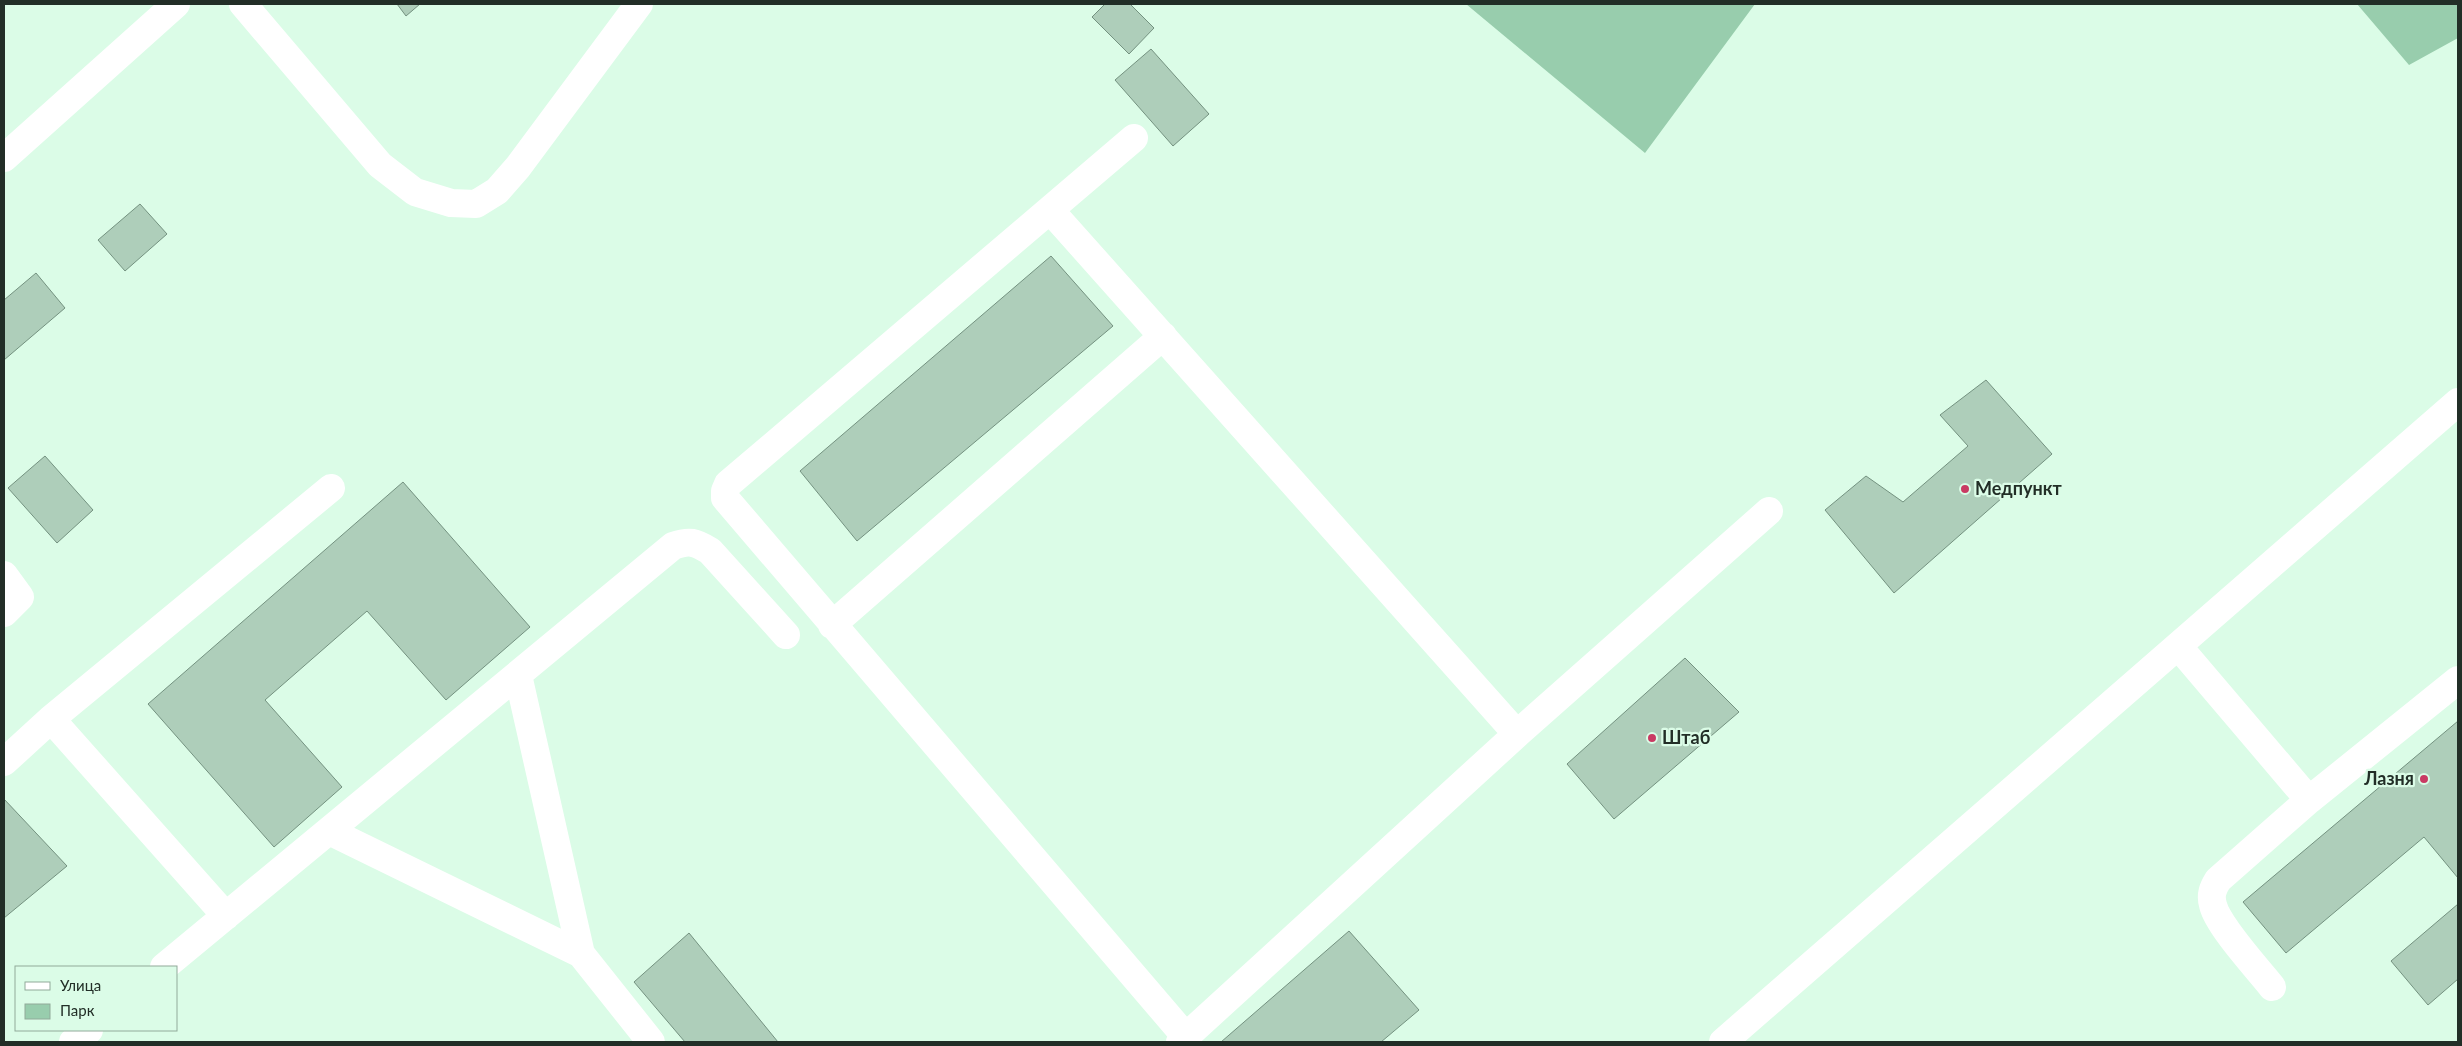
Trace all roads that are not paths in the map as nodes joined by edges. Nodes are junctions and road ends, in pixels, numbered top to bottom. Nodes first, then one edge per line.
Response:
1 (176, 4) edge
2 (244, 4) edge
3 (639, 4) edge
4 (1134, 138) dead end
5 (4, 158) edge
6 (1050, 210) junction
7 (1162, 336) junction
8 (2458, 402) edge
9 (331, 488) dead end
10 (1769, 512) dead end
11 (4, 576) edge
12 (4, 614) edge
13 (832, 625) junction
14 (786, 635) dead end
15 (2178, 646) junction
16 (518, 675) junction
17 (2458, 680) edge
18 (51, 719) junction
19 (1517, 734) junction
20 (4, 762) edge
21 (2309, 800) junction
22 (329, 831) junction
23 (226, 916) junction
24 (581, 954) junction
25 (165, 966) edge
26 (2272, 987) dead end
27 (87, 1031) edge
28 (1183, 1040) edge
29 (73, 1042) edge
30 (651, 1042) edge
31 (1723, 1042) edge

1 - 5 lane
2 - 3 lane
4 - 6 lane
6 - 7 lane
6 - 13 lane
7 - 13 lane
7 - 19 lane
8 - 15 lane
9 - 18 lane
10 - 19 lane
11 - 12 lane
13 - 28 lane
14 - 16 lane
15 - 21 lane
15 - 31 lane
16 - 22 lane
16 - 24 lane
17 - 21 lane
18 - 20 lane
18 - 23 lane
19 - 28 lane
21 - 26 lane
22 - 23 lane
22 - 24 lane
23 - 25 lane
24 - 30 lane
27 - 29 lane

